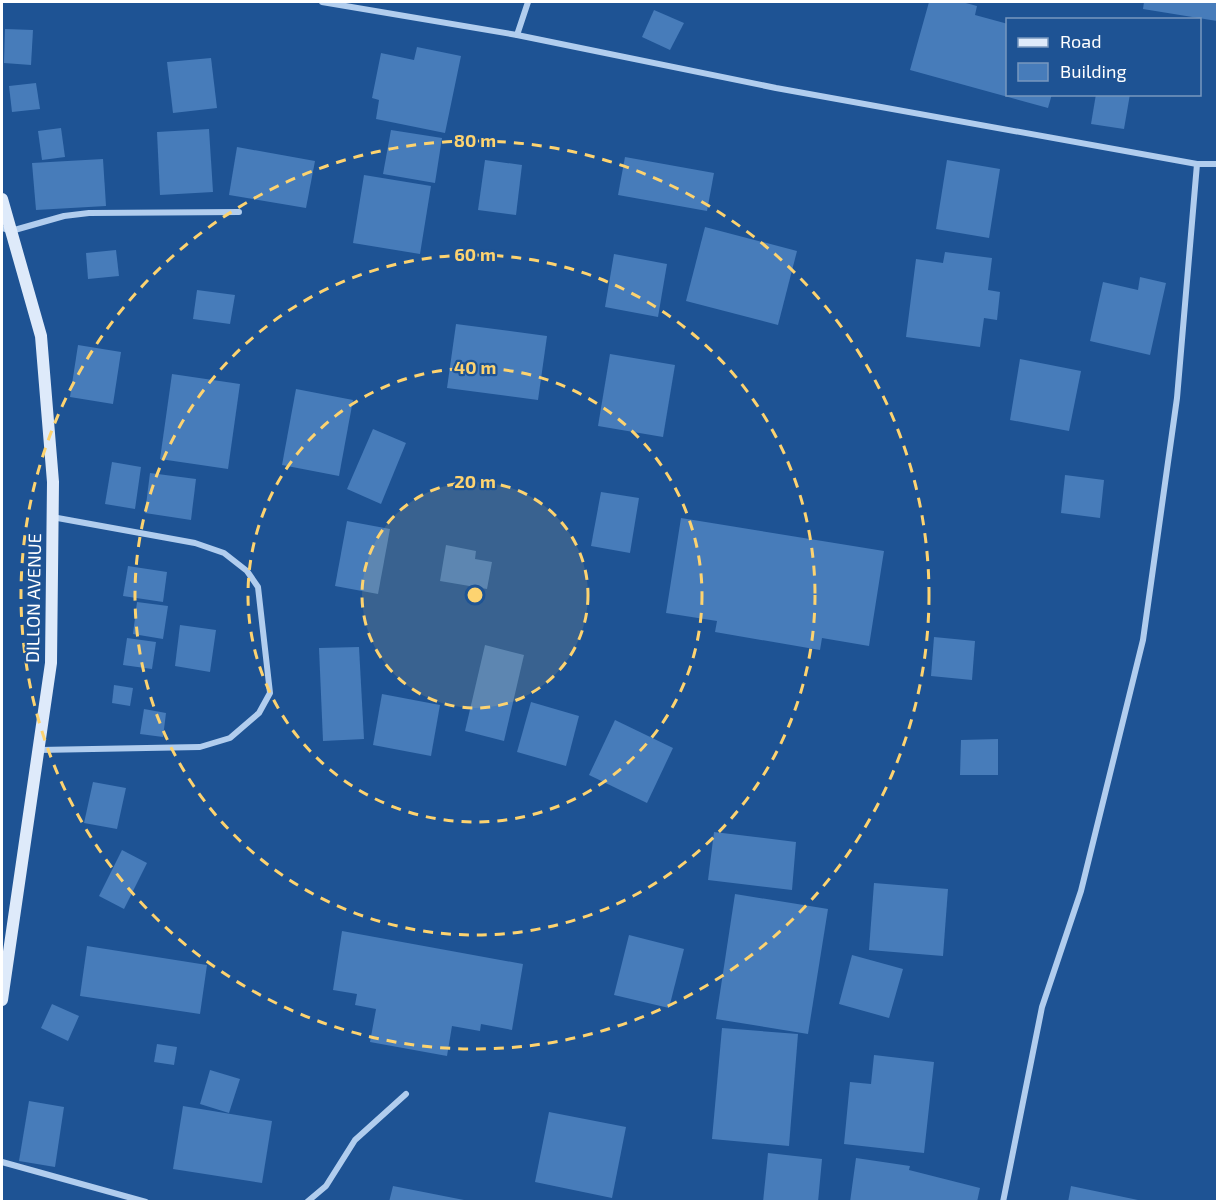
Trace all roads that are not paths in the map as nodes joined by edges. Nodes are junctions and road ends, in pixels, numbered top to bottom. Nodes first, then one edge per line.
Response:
1 (322, 2) edge
2 (528, 2) edge
3 (517, 35) junction
4 (1197, 164) junction
5 (1218, 164) edge
6 (2, 199) edge
7 (238, 212) dead end
8 (6, 230) edge
9 (52, 517) junction
10 (38, 750) junction
11 (2, 1000) edge
12 (406, 1094) dead end
13 (2, 1162) edge
14 (146, 1202) edge
15 (307, 1202) edge
16 (1003, 1202) edge

1 - 3 street
2 - 3 street
3 - 4 street
4 - 5 street
4 - 16 street
6 - 8 street, DILLON AVENUE
7 - 8 street
8 - 9 street, DILLON AVENUE
9 - 10 street, DILLON AVENUE
9 - 10 street
10 - 11 street, DILLON AVENUE
12 - 15 street
13 - 14 street

